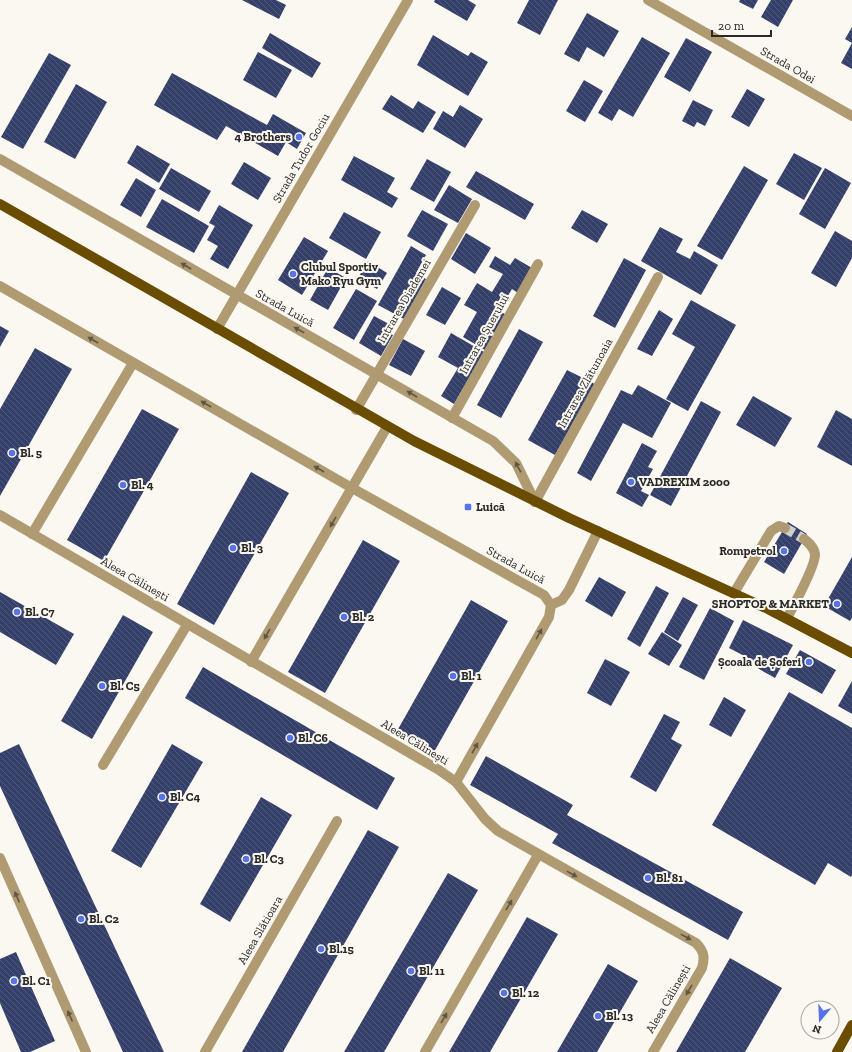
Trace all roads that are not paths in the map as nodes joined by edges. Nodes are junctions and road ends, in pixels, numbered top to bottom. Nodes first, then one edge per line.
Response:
1 (408, 0) edge
2 (648, 0) edge
3 (852, 116) edge
4 (0, 159) edge
5 (0, 204) edge
6 (475, 205) dead end
7 (538, 264) dead end
8 (658, 277) dead end
9 (0, 286) edge
10 (237, 295) junction
11 (217, 329) junction
12 (133, 363) junction
13 (377, 374) junction
14 (356, 410) junction
15 (452, 418) junction
16 (387, 427) junction
17 (352, 488) junction
18 (535, 502) junction
19 (0, 515) edge
20 (785, 528) dead end
21 (598, 532) junction
22 (32, 534) junction
23 (804, 539) tunnel mouth
24 (734, 593) junction
25 (551, 605) junction
26 (787, 618) junction
27 (187, 625) junction
28 (852, 653) edge
29 (251, 662) junction
30 (103, 765) dead end
31 (456, 782) junction
32 (337, 821) dead end
33 (538, 855) junction
34 (1, 861) edge
35 (852, 1025) edge
36 (83, 1051) edge
37 (205, 1052) edge
38 (425, 1052) edge
39 (653, 1052) edge
40 (837, 1052) edge

1 - 10 street, Strada Tudor Gociu
2 - 3 street, Strada Odei
10 -> 4 street, Strada Luică
5 - 11 main road
6 - 13 street, Intrarea Diademei
7 - 15 street, Intrarea Șuerului
8 - 18 street, Intrarea Zlătunoaia
12 -> 9 street, Strada Luică
10 - 11 street, Strada Tudor Gociu
13 -> 10 street, Strada Luică
11 - 14 main road
17 -> 12 street, Strada Luică
12 - 22 street
13 - 14 street, Intrarea Diademei
15 -> 13 street, Strada Luică
14 - 16 main road
18 -> 15 street, Strada Luică
16 - 17 street
16 - 18 main road
17 - 25 street, Strada Luică
17 -> 29 street
18 - 21 main road
19 - 22 street, Aleea Călinești
20 - 24 street
21 - 24 main road
21 - 25 street
22 - 27 street, Aleea Călinești
23 - 26 street
24 - 26 main road
31 -> 25 street
26 - 28 main road
27 - 29 street, Aleea Călinești
27 - 30 street
29 - 31 street, Aleea Călinești
31 - 33 street, Aleea Călinești
32 - 37 street, Aleea Slătioara
38 -> 33 street
33 -> 39 street, Aleea Călinești
36 -> 34 street
35 - 40 main road

